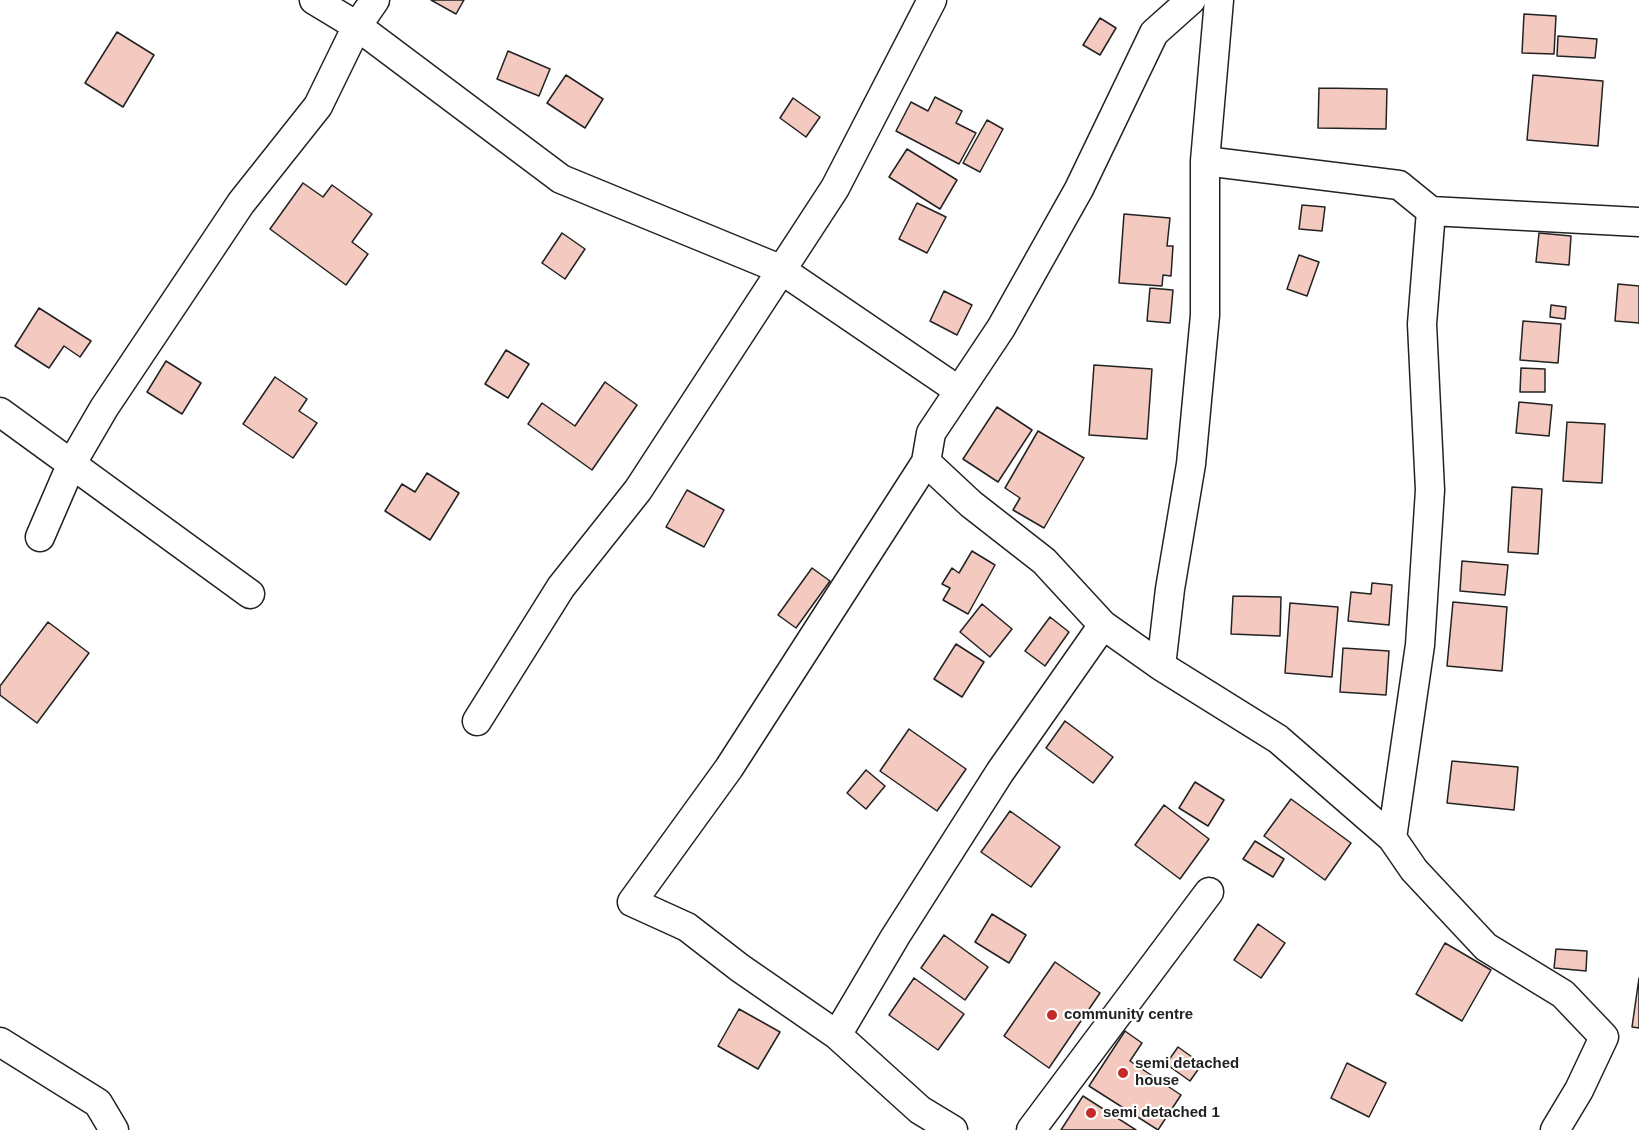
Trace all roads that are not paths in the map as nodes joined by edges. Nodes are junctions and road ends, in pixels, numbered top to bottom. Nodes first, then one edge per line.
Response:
1 (314, 0) edge
2 (375, 0) edge
3 (932, 0) edge
4 (1191, 0) edge
5 (1218, 0) edge
6 (357, 26) junction
7 (1205, 161) junction
8 (1431, 211) junction
9 (1639, 222) edge
10 (780, 269) junction
11 (958, 390) junction
12 (0, 412) edge
13 (926, 462) junction
14 (72, 463) junction
15 (40, 537) dead end
16 (250, 594) dead end
17 (1103, 625) junction
18 (1161, 666) junction
19 (477, 721) dead end
20 (1392, 838) junction
21 (1209, 892) dead end
22 (837, 1035) junction
23 (0, 1042) edge
24 (114, 1130) edge
25 (953, 1130) edge
26 (1031, 1130) edge
27 (1555, 1130) edge

1 - 6 street
2 - 6 street
3 - 10 street
4 - 11 street
5 - 7 street
6 - 10 street
6 - 14 street
7 - 8 street
7 - 18 street
8 - 9 street
8 - 20 street
10 - 11 street
10 - 19 street
11 - 13 street
12 - 14 street
13 - 17 street
13 - 22 street
14 - 15 street
14 - 16 street
17 - 18 street
17 - 22 street
18 - 20 street
20 - 27 street
21 - 26 street
22 - 25 street
23 - 24 street

